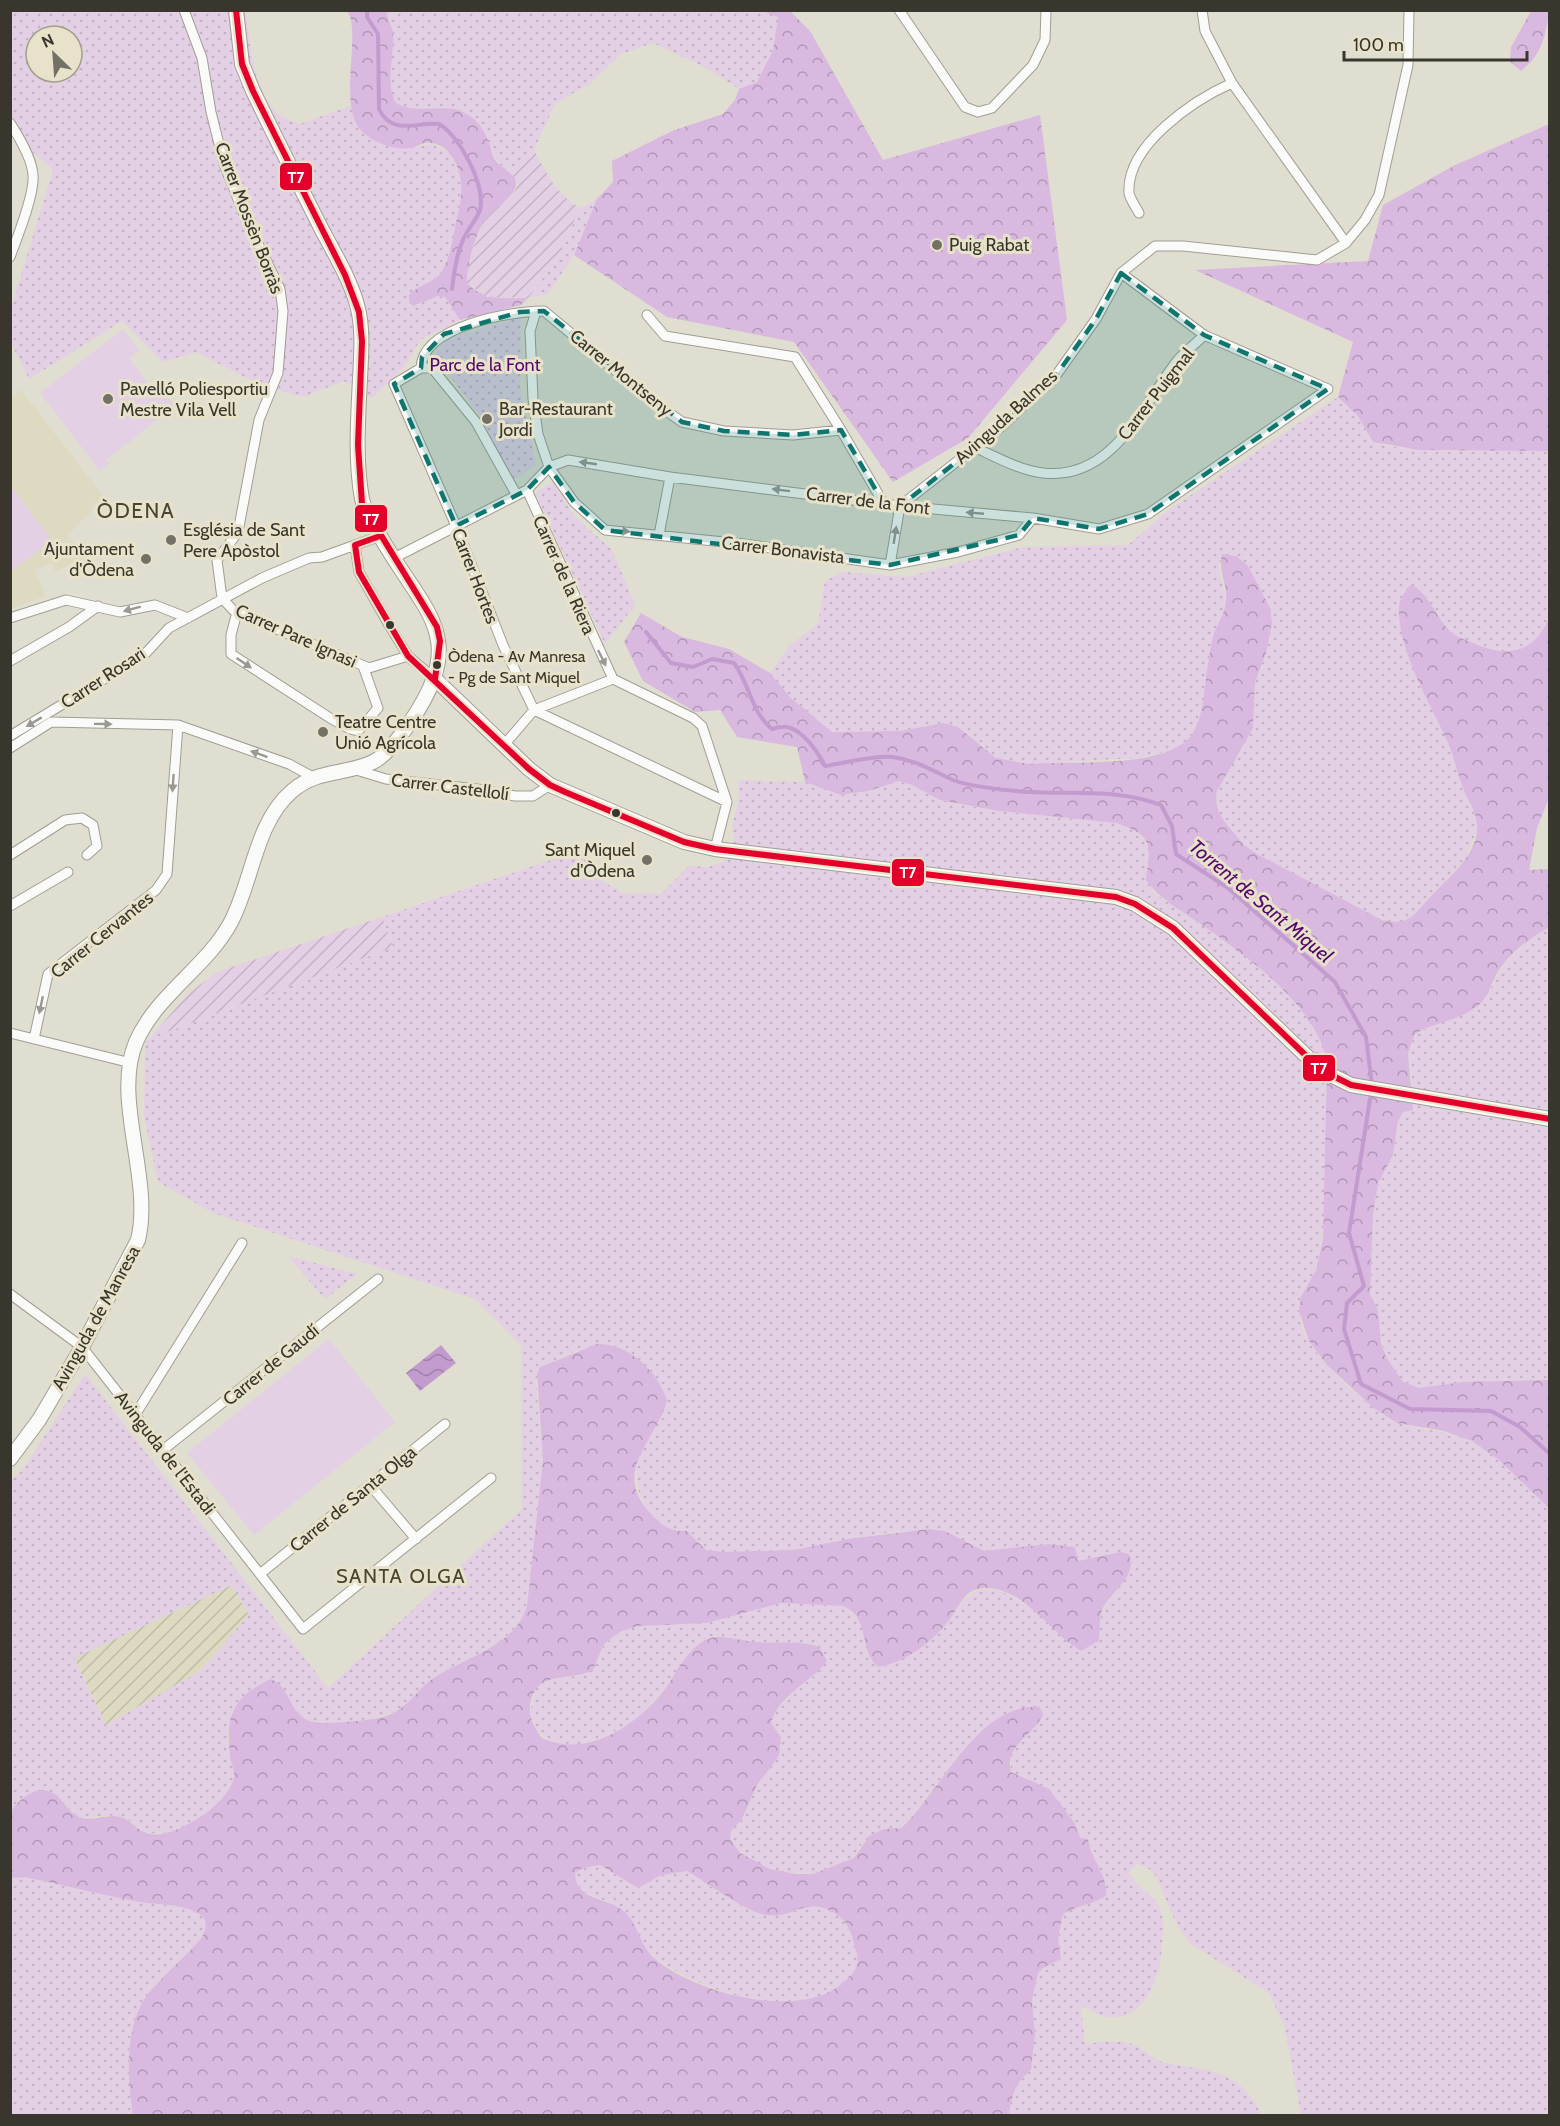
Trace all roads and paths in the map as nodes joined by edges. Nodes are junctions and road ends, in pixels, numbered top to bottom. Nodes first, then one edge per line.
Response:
1 (184, 10) edge
2 (236, 10) edge
3 (899, 10) edge
4 (1046, 10) edge
5 (1202, 10) edge
6 (1409, 10) edge
7 (1232, 82) junction
8 (10, 123) edge
9 (1139, 213) dead end
10 (1346, 243) junction
11 (10, 257) edge
12 (1121, 273) junction
13 (536, 311) junction
14 (647, 315) dead end
15 (1204, 335) junction
16 (422, 368) junction
17 (841, 430) junction
18 (974, 447) junction
19 (549, 467) junction
20 (670, 477) junction
21 (527, 490) junction
22 (516, 494) junction
23 (884, 504) junction
24 (900, 506) junction
25 (1033, 518) junction
26 (456, 526) junction
27 (659, 535) junction
28 (380, 536) junction
29 (355, 544) junction
30 (394, 558) junction
31 (890, 565) junction
32 (222, 598) junction
33 (98, 606) junction
34 (237, 612) junction
35 (10, 618) edge
36 (188, 618) junction
37 (408, 656) junction
38 (10, 661) edge
39 (363, 666) junction
40 (435, 679) junction
41 (613, 679) junction
42 (534, 710) junction
43 (178, 725) junction
44 (10, 736) edge
45 (504, 745) junction
46 (10, 748) edge
47 (348, 768) junction
48 (313, 777) junction
49 (550, 785) junction
50 (727, 802) junction
51 (715, 849) junction
52 (10, 855) edge
53 (87, 855) dead end
54 (68, 872) dead end
55 (10, 906) edge
56 (10, 1034) edge
57 (34, 1039) junction
58 (131, 1063) junction
59 (1550, 1119) edge
60 (242, 1243) dead end
61 (378, 1280) dead end
62 (11, 1295) edge
63 (82, 1347) junction
64 (135, 1415) junction
65 (445, 1424) dead end
66 (164, 1450) junction
67 (10, 1459) edge
68 (491, 1479) dead end
69 (370, 1485) junction
70 (416, 1539) junction
71 (260, 1574) junction

1 - 32 street, Carrer Mossèn Borràs
2 - 28 street, Avinguda de Manresa
3 - 4 street
5 - 7 street
6 - 10 street
7 - 9 street
7 - 10 street
8 - 11 street
10 - 12 street, Avinguda Balmes
12 - 15 street
12 - 18 street, Avinguda Balmes
13 - 16 street
13 - 17 street, Carrer Montseny
13 - 19 street, Carrer Bonavista
14 - 17 street
15 - 18 street, Carrer Puigmal
15 - 25 street, Carrer de la Font
16 - 22 street, Carrer Hortes
16 - 26 street, Carrer Hortes
17 - 23 street
18 - 24 street, Avinguda Balmes
20 -> 19 street, Carrer de la Font
19 - 21 street
19 -> 27 street, Carrer Bonavista
23 -> 20 street, Carrer de la Font
20 - 27 street
21 - 22 street
21 -> 41 street, Carrer de la Riera
22 - 26 street
23 - 24 street, Carrer de la Font
25 -> 24 street, Carrer de la Font
31 -> 24 street
25 - 31 street, Carrer Bonavista
26 - 30 street
26 - 42 street, Carrer Hortes
27 - 31 street, Carrer Bonavista
28 - 29 street, Carrer Rosari
28 - 30 street, Avinguda de Manresa
29 - 32 street, Carrer Rosari
29 - 37 street
30 - 40 street, Avinguda de Manresa
32 - 34 street, Carrer Pare Ignasi
32 - 36 street, Carrer Rosari
33 - 35 street
36 -> 33 street
33 - 38 street
34 - 39 street, Carrer Pare Ignasi
34 -> 39 street
36 -> 44 street, Carrer Rosari
37 - 39 street, Carrer Pare Ignasi
37 - 40 street
40 - 45 street
40 - 47 street, Avinguda de Manresa
41 - 42 street
41 - 50 street
42 - 45 street
42 - 50 street
46 -> 43 street
48 -> 43 street
43 -> 57 street, Carrer Cervantes
45 - 49 street
47 - 48 street, Avinguda de Manresa
47 - 49 street, Carrer Castellolí
48 - 58 street, Avinguda de Manresa
49 - 51 street
50 - 51 street
51 - 59 street
52 - 53 street
54 - 55 street
56 - 57 street
57 - 58 street
58 - 63 street, Avinguda de Manresa
60 - 64 street
61 - 66 street, Carrer de Gaudí
62 - 63 street, Avinguda de l'Estadi
63 - 64 street, Avinguda de l'Estadi
63 - 67 street, Avinguda de Manresa
64 - 66 street, Avinguda de l'Estadi
65 - 69 street, Carrer de Santa Olga
66 - 71 street, Avinguda de l'Estadi
68 - 70 street
69 - 70 street
69 - 71 street, Carrer de Santa Olga
70 - 71 street, Avinguda de l'Estadi

